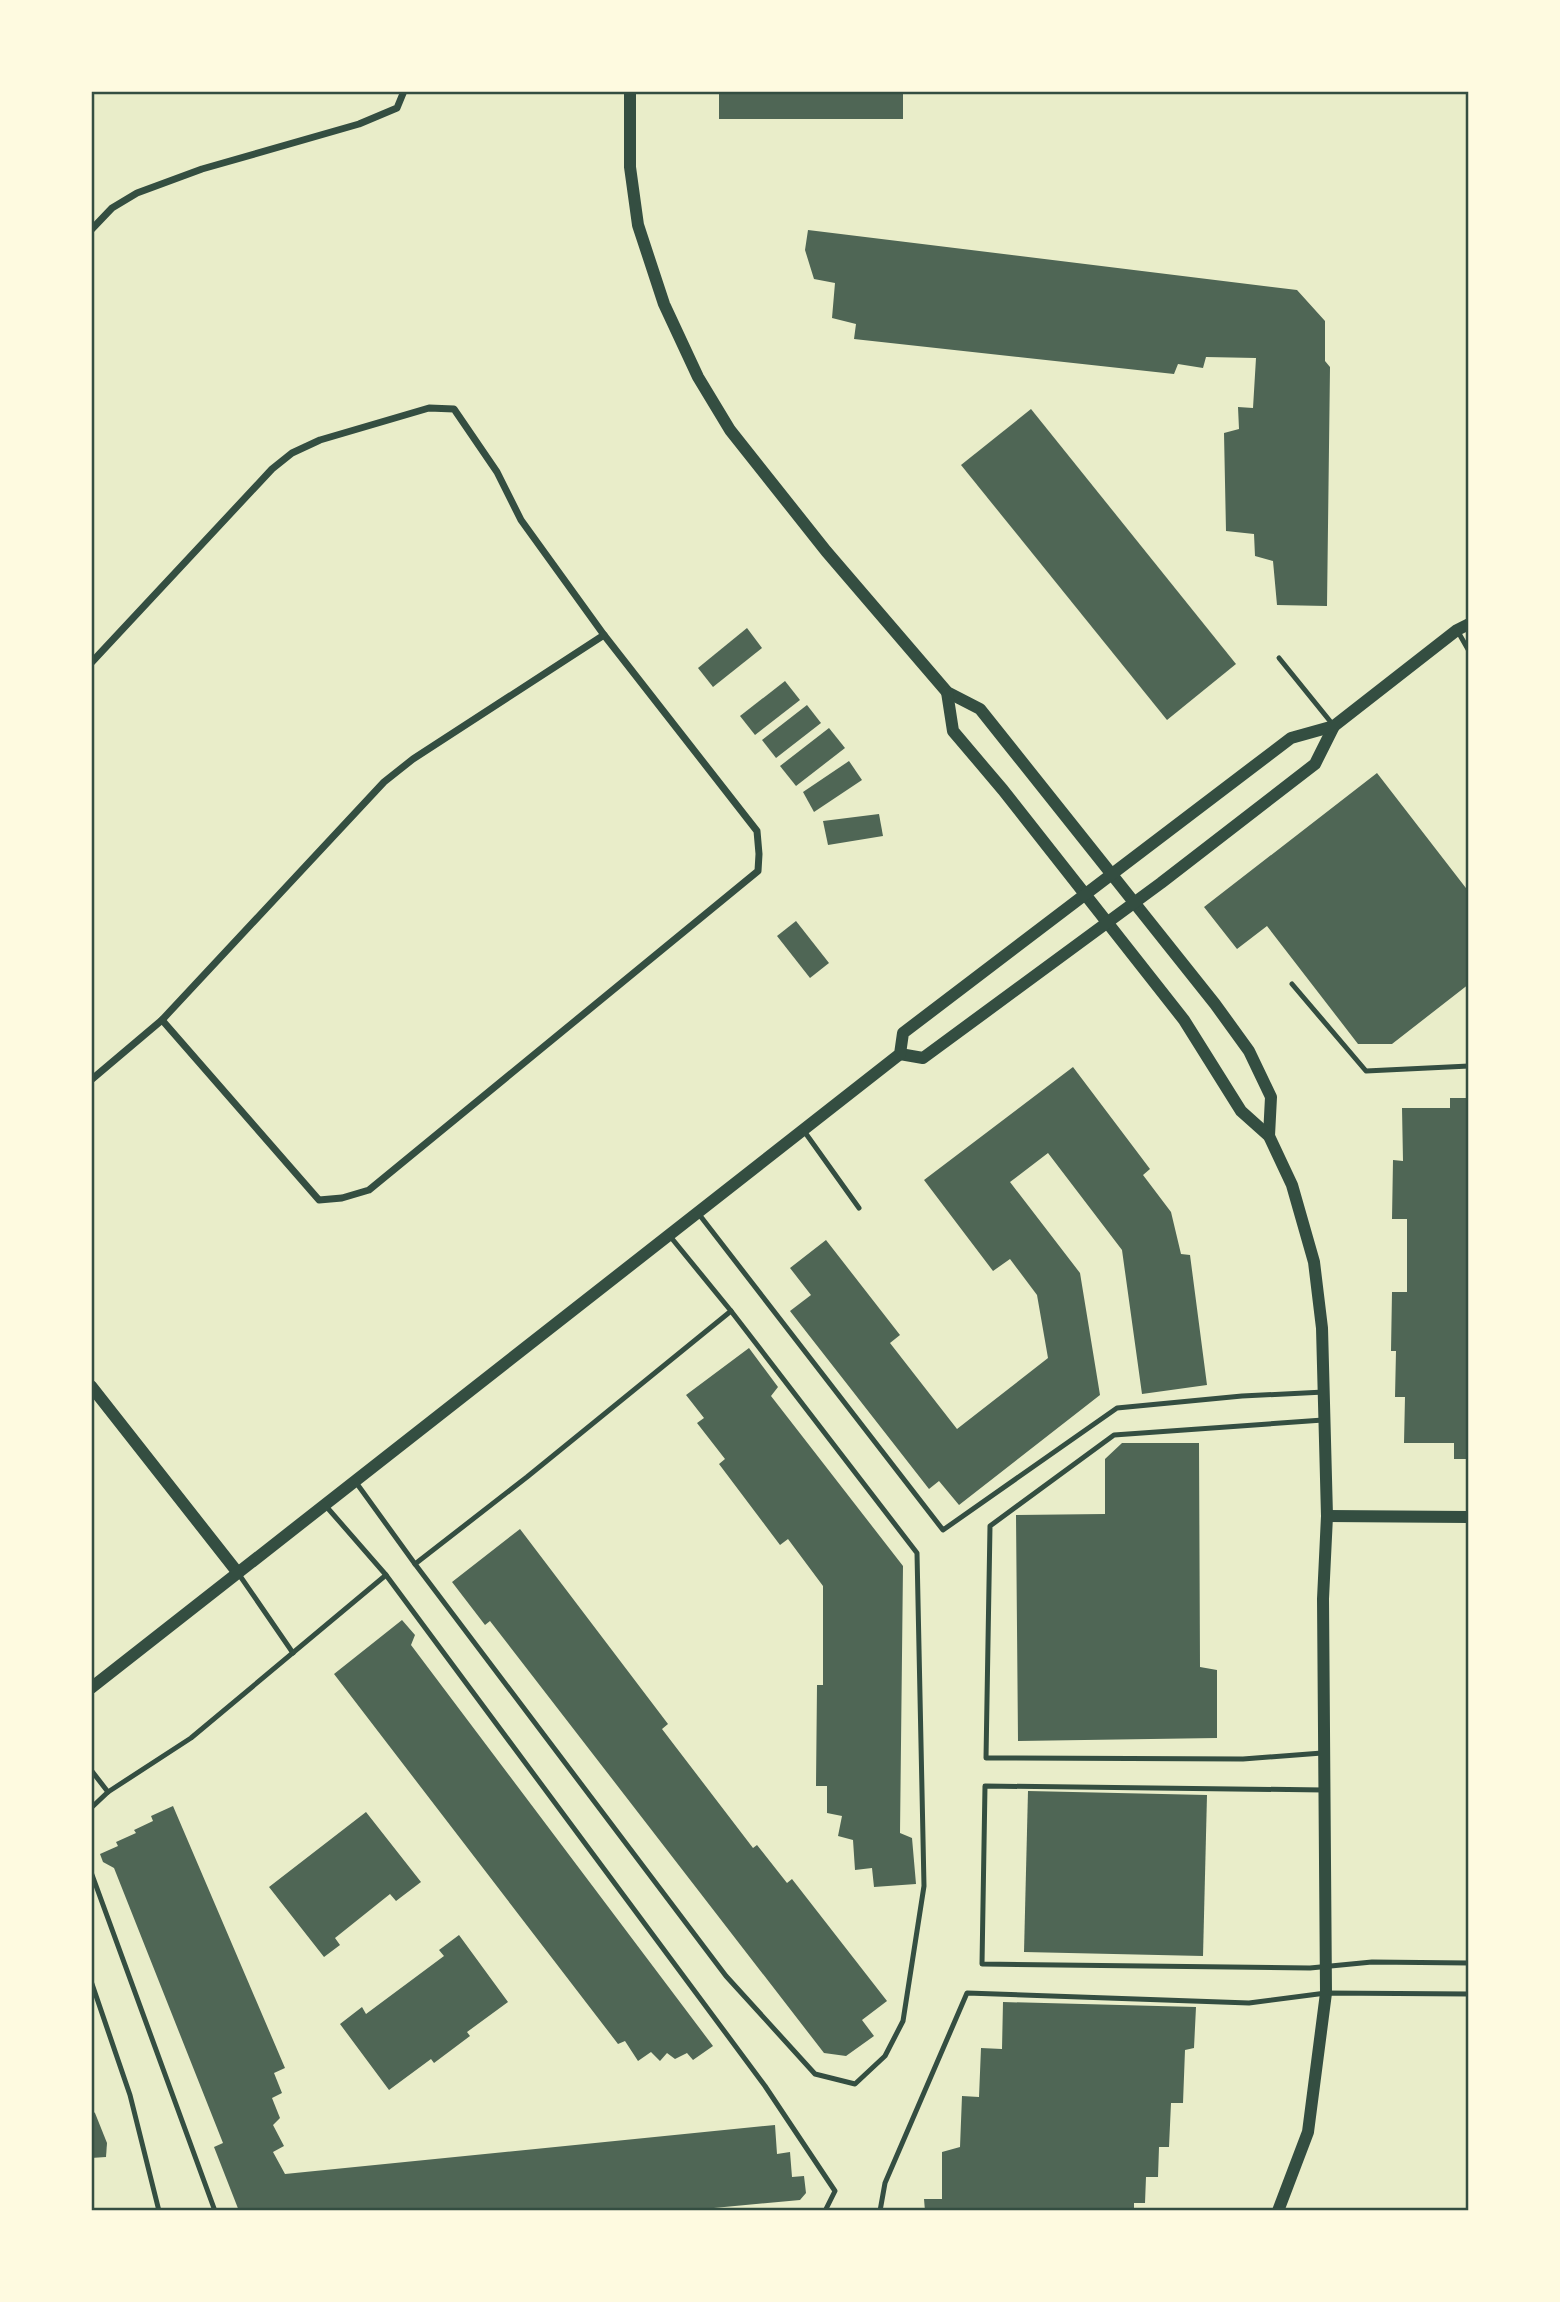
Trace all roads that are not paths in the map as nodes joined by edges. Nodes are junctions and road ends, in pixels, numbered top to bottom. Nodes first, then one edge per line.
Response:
1 (404, 91) edge
2 (630, 91) edge
3 (91, 230) edge
4 (1469, 624) edge
5 (1457, 630) junction
6 (604, 635) junction
7 (1469, 651) edge
8 (1279, 658) dead end
9 (91, 663) edge
10 (947, 692) junction
11 (1335, 726) junction
12 (1113, 874) junction
13 (1086, 895) junction
14 (1135, 902) junction
15 (1107, 922) junction
16 (1292, 984) dead end
17 (162, 1020) junction
18 (900, 1054) junction
19 (1469, 1066) edge
20 (91, 1080) edge
21 (803, 1130) junction
22 (1269, 1136) junction
23 (859, 1209) dead end
24 (698, 1213) junction
25 (670, 1235) junction
26 (731, 1311) junction
27 (91, 1386) edge
28 (1324, 1392) junction
29 (1325, 1420) junction
30 (355, 1481) junction
31 (325, 1505) junction
32 (1327, 1516) junction
33 (1469, 1517) edge
34 (415, 1564) junction
35 (238, 1573) junction
36 (386, 1575) junction
37 (293, 1653) junction
38 (91, 1688) edge
39 (1325, 1753) junction
40 (91, 1770) edge
41 (1325, 1790) junction
42 (108, 1792) junction
43 (91, 1808) edge
44 (91, 1872) edge
45 (1469, 1963) edge
46 (1326, 1964) junction
47 (91, 1981) edge
48 (1326, 1993) junction
49 (1469, 1994) edge
50 (159, 2211) edge
51 (215, 2211) edge
52 (824, 2211) edge
53 (880, 2211) edge
54 (1278, 2211) edge

1 - 3 street
2 - 10 street
4 - 5 street
5 - 7 lane
5 - 11 street
6 - 9 street
6 - 17 street
6 - 17 street
8 - 11 lane
10 - 12 street
10 - 13 street
11 - 12 street
11 - 14 street
12 - 13 street
12 - 14 street
13 - 15 street
13 - 18 street
14 - 15 street
14 - 22 street
15 - 18 street
15 - 22 street
16 - 19 lane
17 - 20 street
18 - 21 street
21 - 23 lane
21 - 24 street
22 - 28 street
24 - 25 street
24 - 28 lane
25 - 26 lane
25 - 30 street
26 - 34 lane
26 - 34 lane
27 - 35 street
28 - 29 street
29 - 32 street
29 - 39 lane
30 - 31 street
30 - 34 lane
31 - 35 street
31 - 36 lane
32 - 33 street
32 - 39 street
35 - 37 lane
35 - 38 street
36 - 37 lane
36 - 52 lane
37 - 42 lane
39 - 41 street
40 - 42 lane
41 - 46 street
41 - 46 lane
42 - 43 lane
44 - 51 lane
45 - 46 lane
46 - 48 street
47 - 50 lane
48 - 49 lane
48 - 53 lane
48 - 54 street

